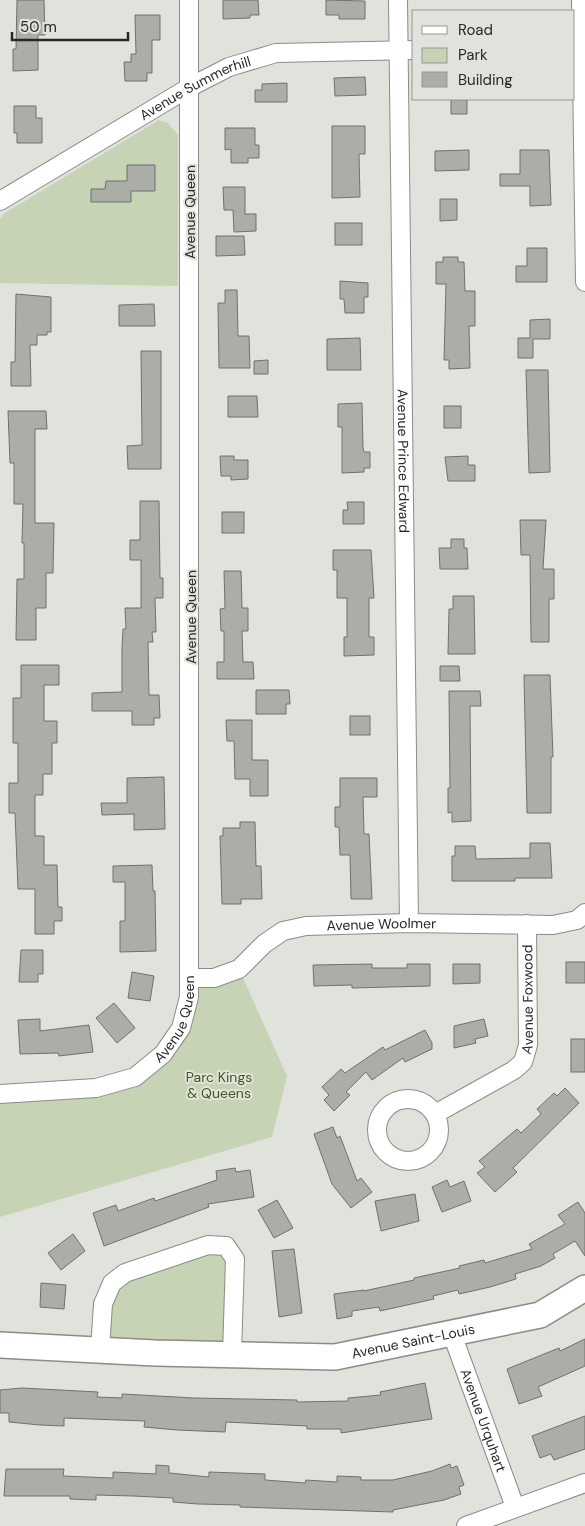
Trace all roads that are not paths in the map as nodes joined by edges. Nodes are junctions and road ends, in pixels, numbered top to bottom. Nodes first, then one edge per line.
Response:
1 (189, 0) edge
2 (398, 0) edge
3 (581, 0) edge
4 (580, 49) edge
5 (406, 51) edge
6 (190, 87) junction
7 (0, 201) edge
8 (585, 282) edge
9 (585, 913) edge
10 (409, 923) junction
11 (527, 924) junction
12 (190, 978) junction
13 (0, 1094) edge
14 (435, 1114) dead end
15 (585, 1288) edge
16 (452, 1334) junction
17 (0, 1345) edge
18 (100, 1349) junction
19 (232, 1354) junction
20 (585, 1483) edge
21 (515, 1507) junction
22 (466, 1526) edge

1 - 6 street, Avenue Queen
2 - 5 street, Avenue Prince Edward
3 - 4 street
4 - 8 street
5 - 6 street, Avenue Summerhill
5 - 10 street, Avenue Prince Edward
6 - 7 street, Avenue Summerhill
6 - 12 street, Avenue Queen
9 - 11 street, Avenue Woolmer
10 - 11 street, Avenue Woolmer
10 - 12 street, Avenue Woolmer
11 - 14 street, Avenue Foxwood
12 - 13 street, Avenue Queen
15 - 16 street, Avenue Saint-Louis
16 - 19 street, Avenue Saint-Louis
16 - 21 street, Avenue Urquhart
17 - 18 street, Avenue Saint-Louis
18 - 19 street, Avenue Saint-Louis
18 - 19 street
20 - 21 street
21 - 22 street

